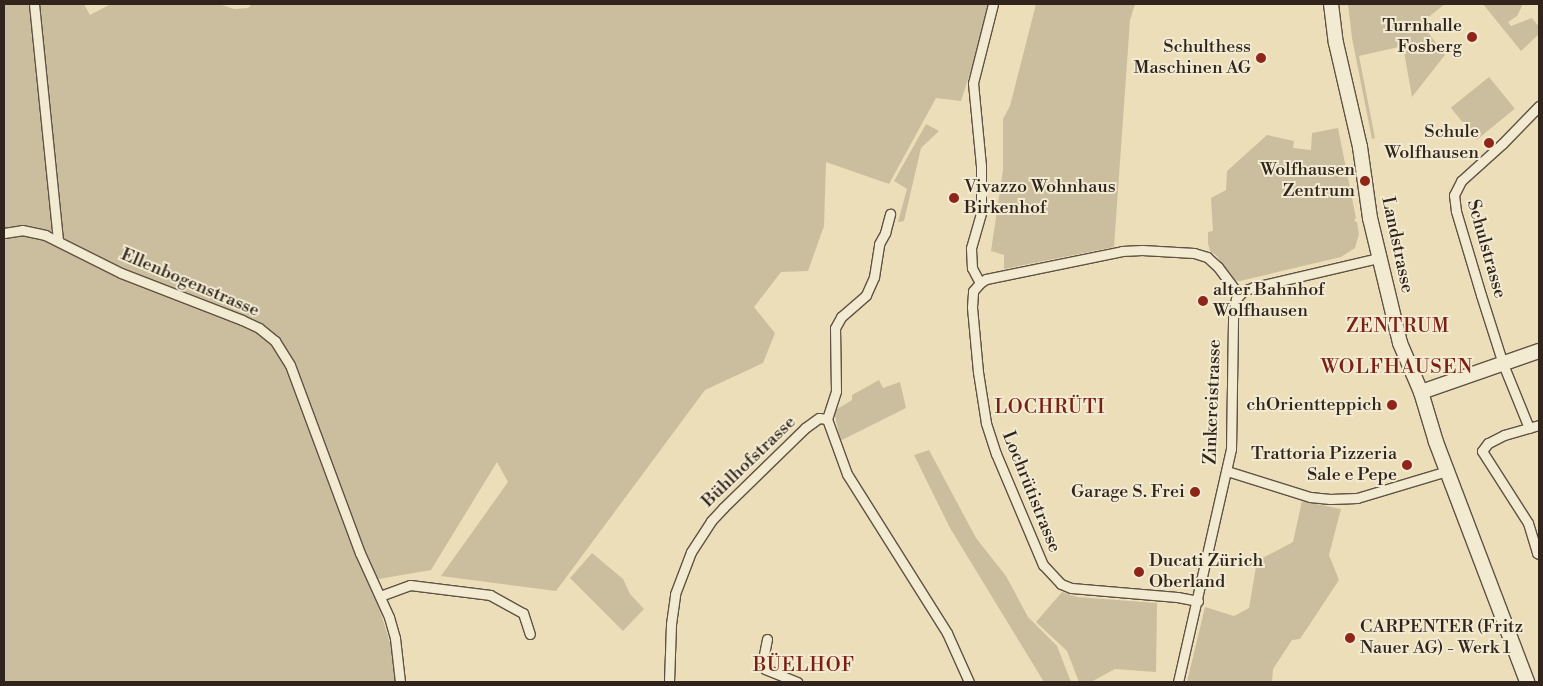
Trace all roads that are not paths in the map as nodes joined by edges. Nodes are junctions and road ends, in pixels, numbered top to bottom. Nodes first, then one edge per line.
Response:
1 (34, 4) edge
2 (993, 4) edge
3 (1331, 4) edge
4 (1539, 106) edge
5 (890, 214) dead end
6 (4, 233) edge
7 (58, 241) junction
8 (1379, 258) junction
9 (980, 283) junction
10 (1239, 295) junction
11 (1539, 351) edge
12 (1503, 364) junction
13 (1420, 392) junction
14 (827, 419) junction
15 (1539, 425) edge
16 (1529, 428) junction
17 (1227, 471) junction
18 (1447, 471) junction
19 (1538, 554) edge
20 (380, 596) junction
21 (1198, 601) junction
22 (530, 634) dead end
23 (767, 639) dead end
24 (400, 682) edge
25 (669, 682) edge
26 (797, 682) edge
27 (969, 682) edge
28 (1178, 682) edge
29 (1527, 682) edge

1 - 7 street
2 - 9 street
3 - 8 main road, Landstrasse
4 - 12 street, Schulstrasse
5 - 14 street
6 - 7 street, Ellenbogenstrasse
7 - 20 street, Ellenbogenstrasse
8 - 10 street
8 - 13 main road, Landstrasse
9 - 10 street
9 - 21 street, Lochrütistrasse
10 - 17 street, Zinkereistrasse
11 - 12 main road
12 - 13 main road
12 - 16 street, Schulstrasse
13 - 18 main road, Landstrasse
14 - 25 street, Bühlhofstrasse
14 - 27 street
15 - 16 street
16 - 19 street
17 - 18 street
17 - 21 street, Zinkereistrasse
18 - 29 main road, Landstrasse
20 - 22 street
20 - 24 street, Ellenbogenstrasse
21 - 28 street, Zinkereistrasse
23 - 26 street

